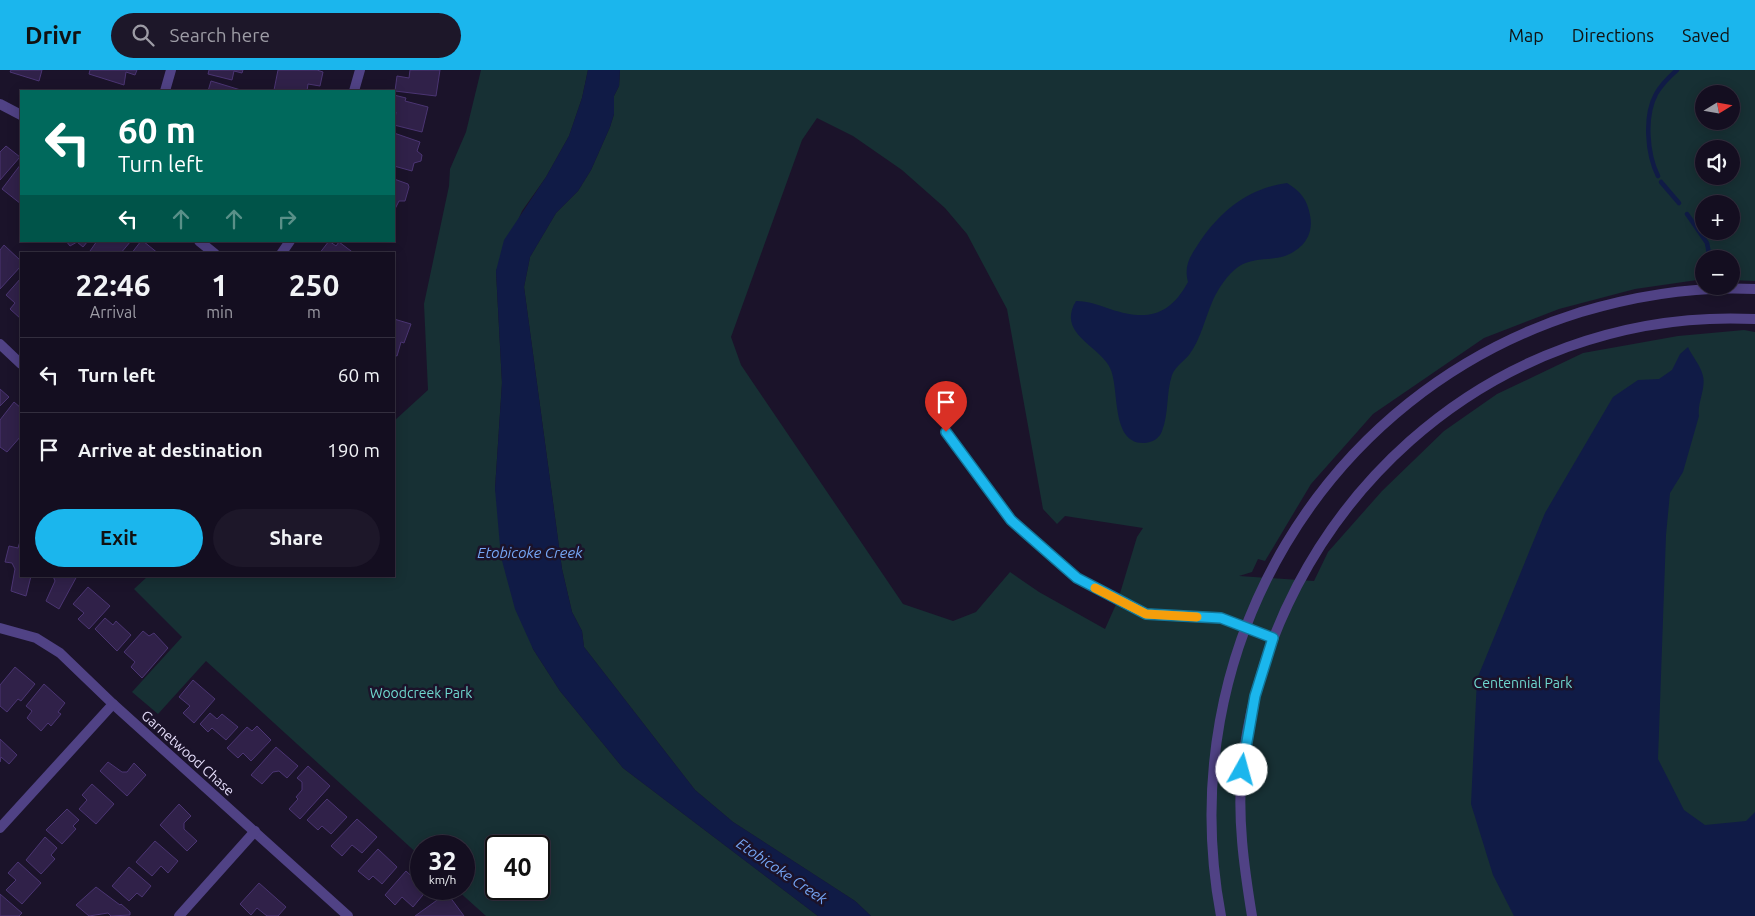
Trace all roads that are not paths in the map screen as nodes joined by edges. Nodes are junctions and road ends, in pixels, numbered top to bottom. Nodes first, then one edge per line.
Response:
1 (171, 70) edge
2 (360, 70) edge
3 (165, 90) edge
4 (354, 90) edge
5 (0, 104) edge
6 (20, 114) edge
7 (200, 242) edge
8 (213, 252) edge
9 (1755, 289) edge
10 (1755, 319) edge
11 (0, 344) edge
12 (20, 363) edge
13 (946, 432) dead end
14 (1245, 627) junction
15 (0, 628) edge
16 (1273, 638) junction
17 (113, 704) junction
18 (0, 828) edge
19 (255, 831) junction
20 (178, 916) edge
21 (348, 916) edge
22 (1221, 916) edge
23 (1252, 916) edge

1 - 3 street
2 - 4 street
5 - 6 street
7 - 8 street
9 - 14 street
10 - 16 street
11 - 12 street
13 - 14 lane
14 - 16 lane
14 - 22 street
15 - 17 street, Garnetwood Chase
16 - 23 street
17 - 18 street
17 - 19 street, Garnetwood Chase
19 - 20 street
19 - 21 street, Garnetwood Chase

